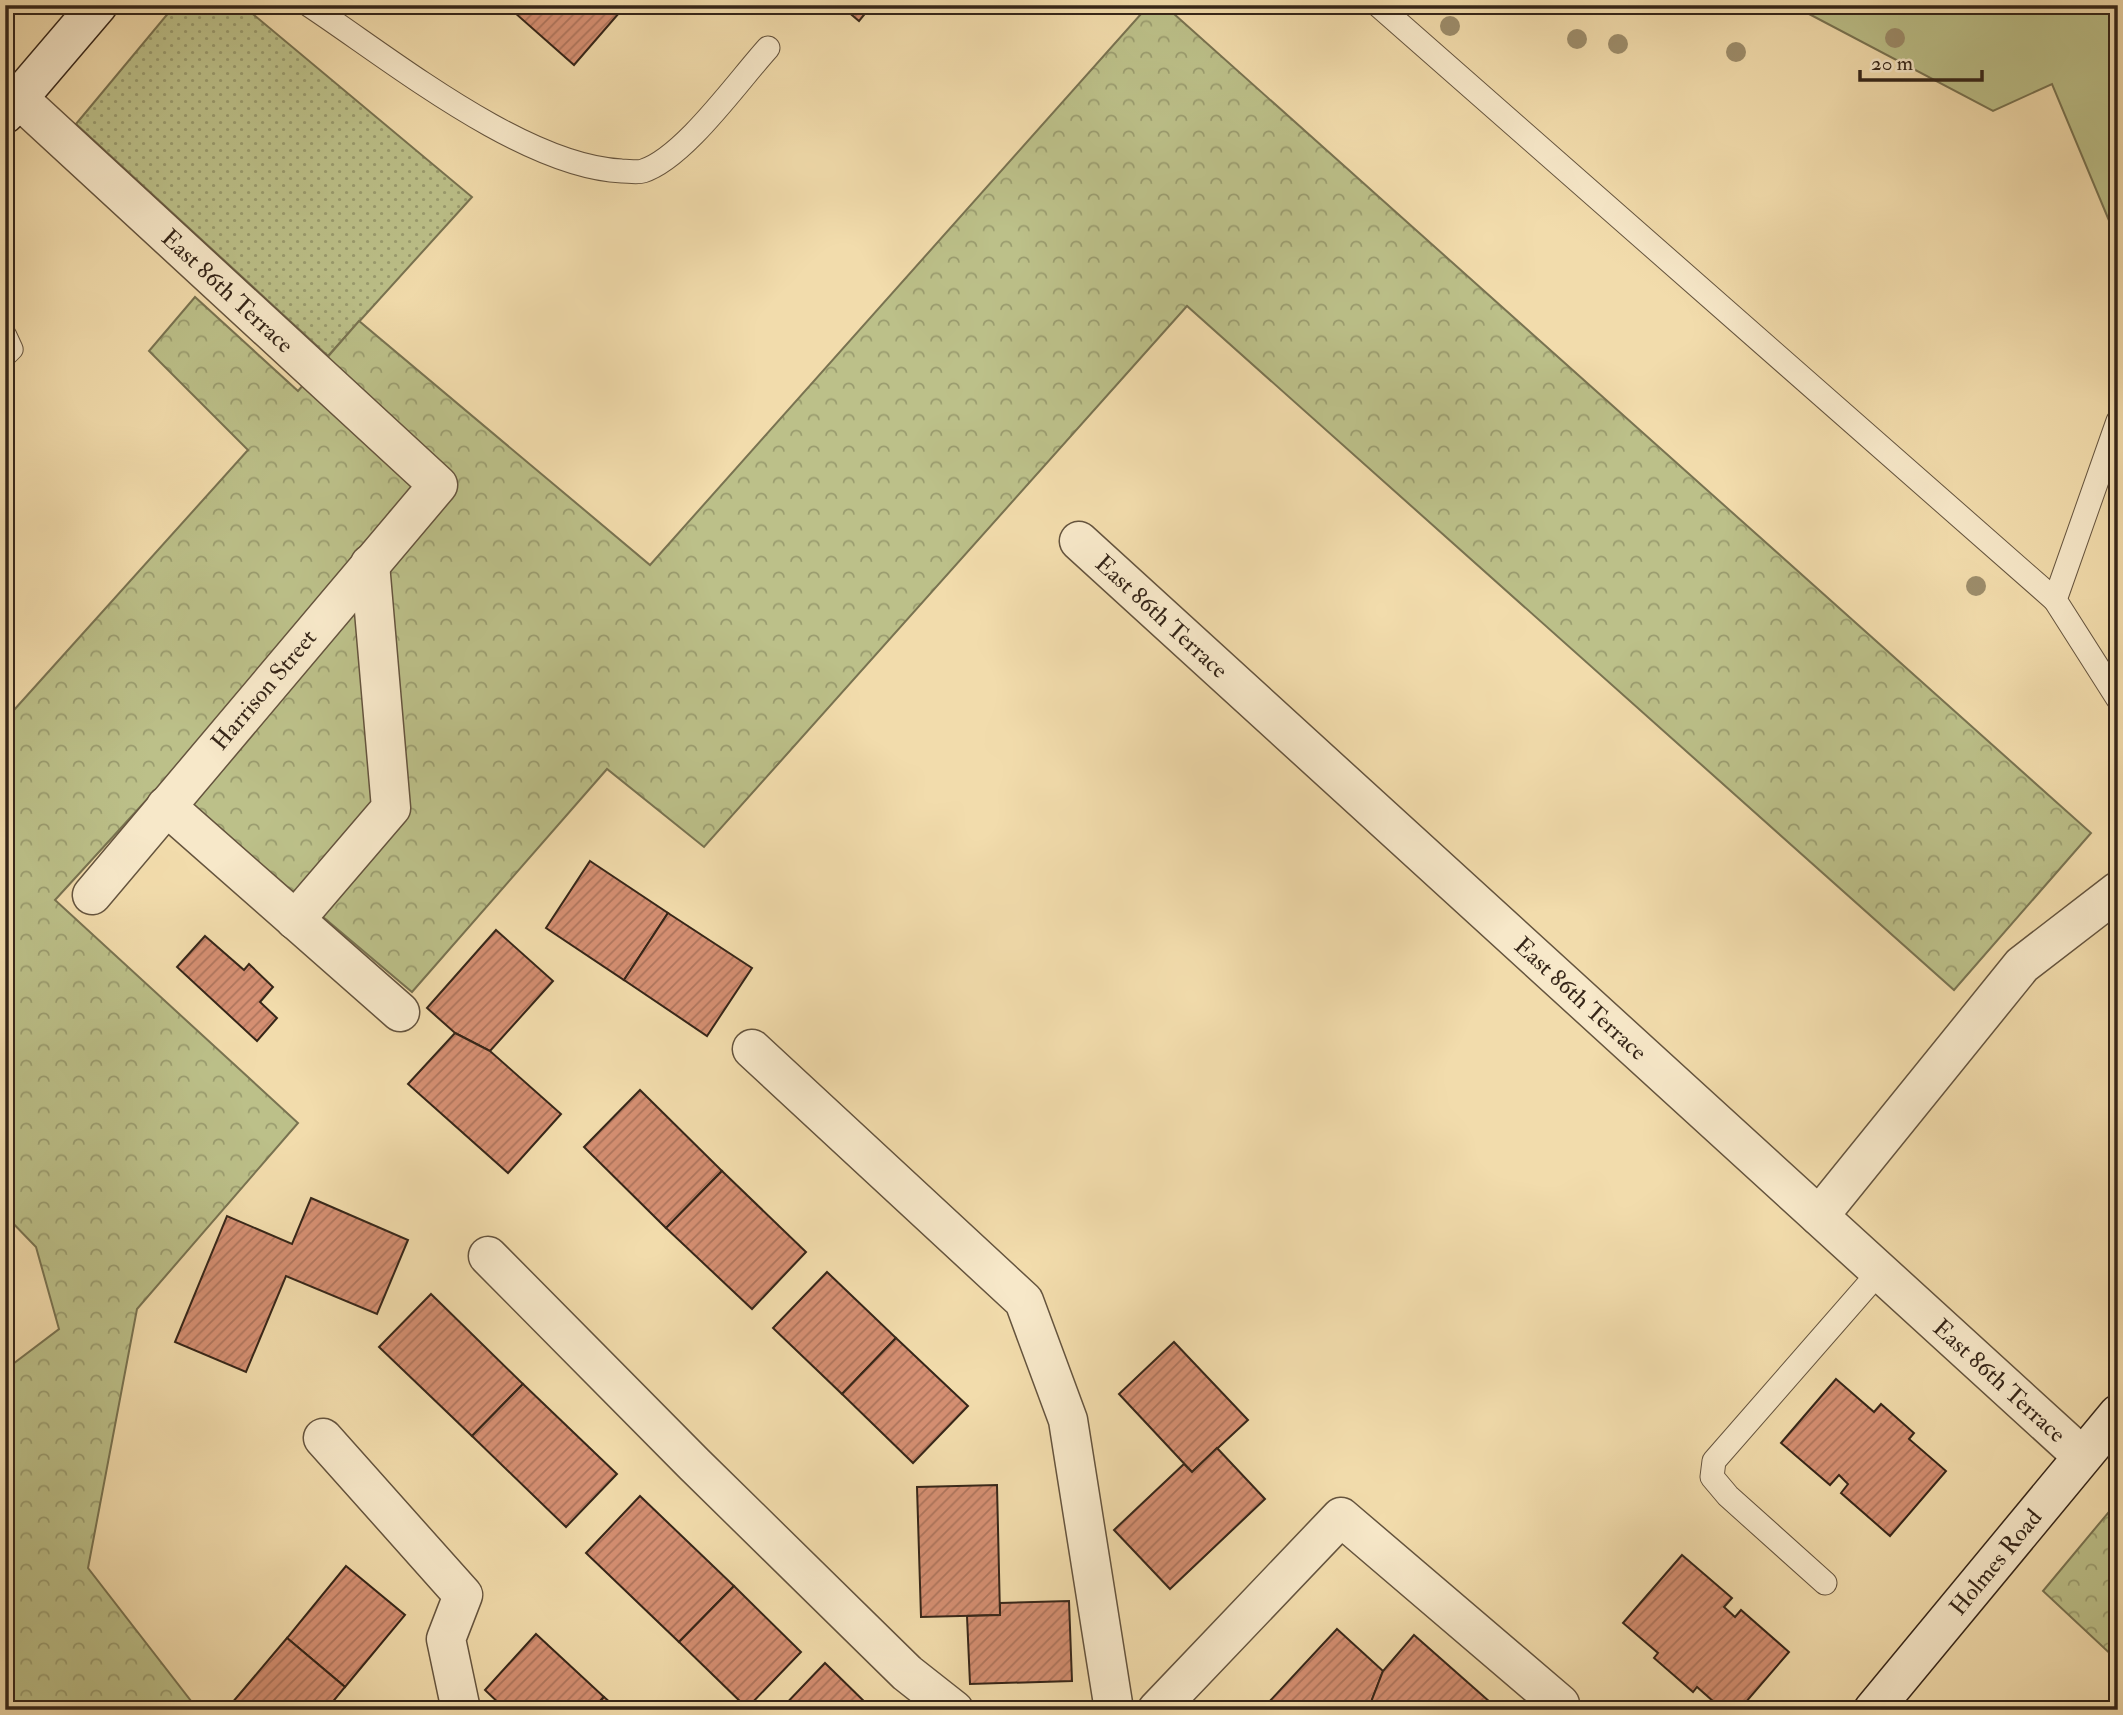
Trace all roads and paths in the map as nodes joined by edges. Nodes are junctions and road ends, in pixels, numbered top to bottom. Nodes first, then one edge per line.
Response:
1 (98, 5) edge
2 (309, 5) edge
3 (1378, 5) edge
4 (768, 48) dead end
5 (10, 98) edge
6 (5, 336) edge
7 (5, 355) edge
8 (2118, 421) edge
9 (438, 485) joint
10 (1079, 541) dead end
11 (370, 564) junction
12 (2055, 600) junction
13 (2118, 699) edge
14 (166, 806) junction
15 (2118, 891) edge
16 (92, 895) dead end
17 (295, 920) junction
18 (400, 1012) dead end
19 (752, 1049) dead end
20 (1819, 1216) junction
21 (488, 1256) dead end
22 (1880, 1271) junction
23 (2118, 1415) edge
24 (323, 1438) dead end
25 (2082, 1456) junction
26 (1825, 1583) dead end
27 (1560, 1704) dead end
28 (461, 1710) edge
29 (954, 1710) edge
30 (1114, 1710) edge
31 (1157, 1710) edge
32 (1873, 1710) edge

1 - 5 street
2 - 4 lane
3 - 12 lane
5 - 9 street, East 86th Terrace
6 - 7 lane
8 - 12 lane
9 - 11 street, Harrison Street
10 - 20 street, East 86th Terrace
11 - 14 street, Harrison Street
11 - 17 street
12 - 13 lane
14 - 16 street, Harrison Street
14 - 17 street
15 - 20 street
17 - 18 street
19 - 30 street
20 - 22 street, East 86th Terrace
21 - 29 street
22 - 25 street, East 86th Terrace
22 - 26 lane
23 - 25 street, Holmes Road
24 - 28 street
25 - 32 street, Holmes Road
27 - 31 street

